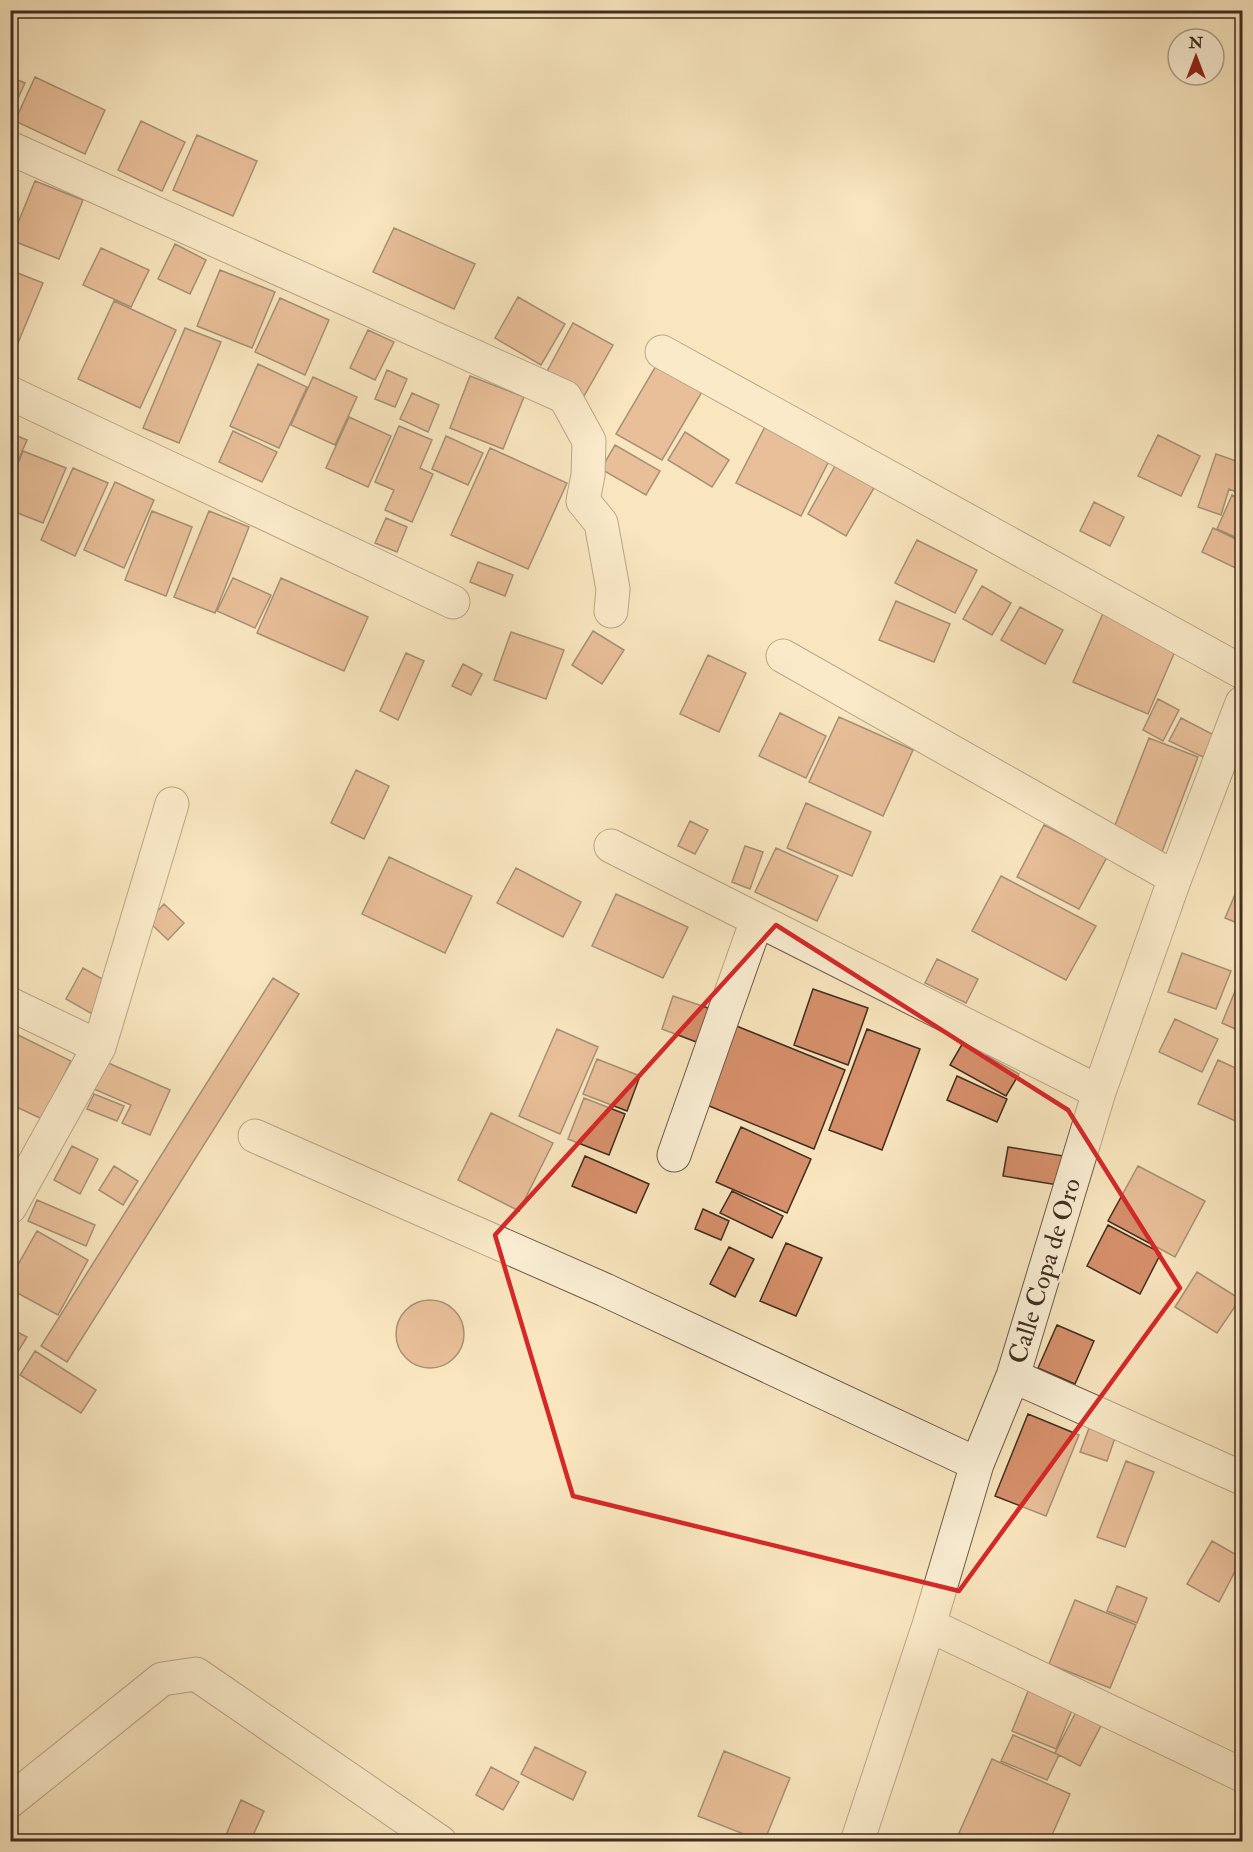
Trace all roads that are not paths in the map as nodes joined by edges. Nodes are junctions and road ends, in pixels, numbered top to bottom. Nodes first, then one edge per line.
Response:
1 (10, 148) edge
2 (662, 352) dead end
3 (10, 393) edge
4 (453, 602) dead end
5 (611, 611) dead end
6 (783, 656) dead end
7 (1242, 672) edge
8 (1242, 703) edge
9 (172, 804) dead end
10 (611, 846) dead end
11 (1175, 878) junction
12 (757, 920) junction
13 (10, 1004) edge
14 (99, 1047) junction
15 (1099, 1092) junction
16 (255, 1136) dead end
17 (674, 1155) dead end
18 (10, 1207) edge
19 (1013, 1376) junction
20 (976, 1464) junction
21 (1242, 1478) edge
22 (929, 1625) junction
23 (1242, 1775) edge
24 (10, 1801) edge
25 (440, 1842) edge
26 (857, 1842) edge

1 - 5 street
2 - 7 street
3 - 4 street
6 - 11 street
8 - 11 street, Calle Copa de Oro
9 - 14 street
10 - 12 street
11 - 15 street, Calle Copa de Oro
12 - 15 street
12 - 17 street
13 - 14 street
14 - 18 street
15 - 19 street, Calle Copa de Oro
16 - 20 street
19 - 20 street, Calle Copa de Oro
19 - 21 street
20 - 22 street, Calle Copa de Oro
22 - 23 street
22 - 26 street, Calle Copa de Oro
24 - 25 street

